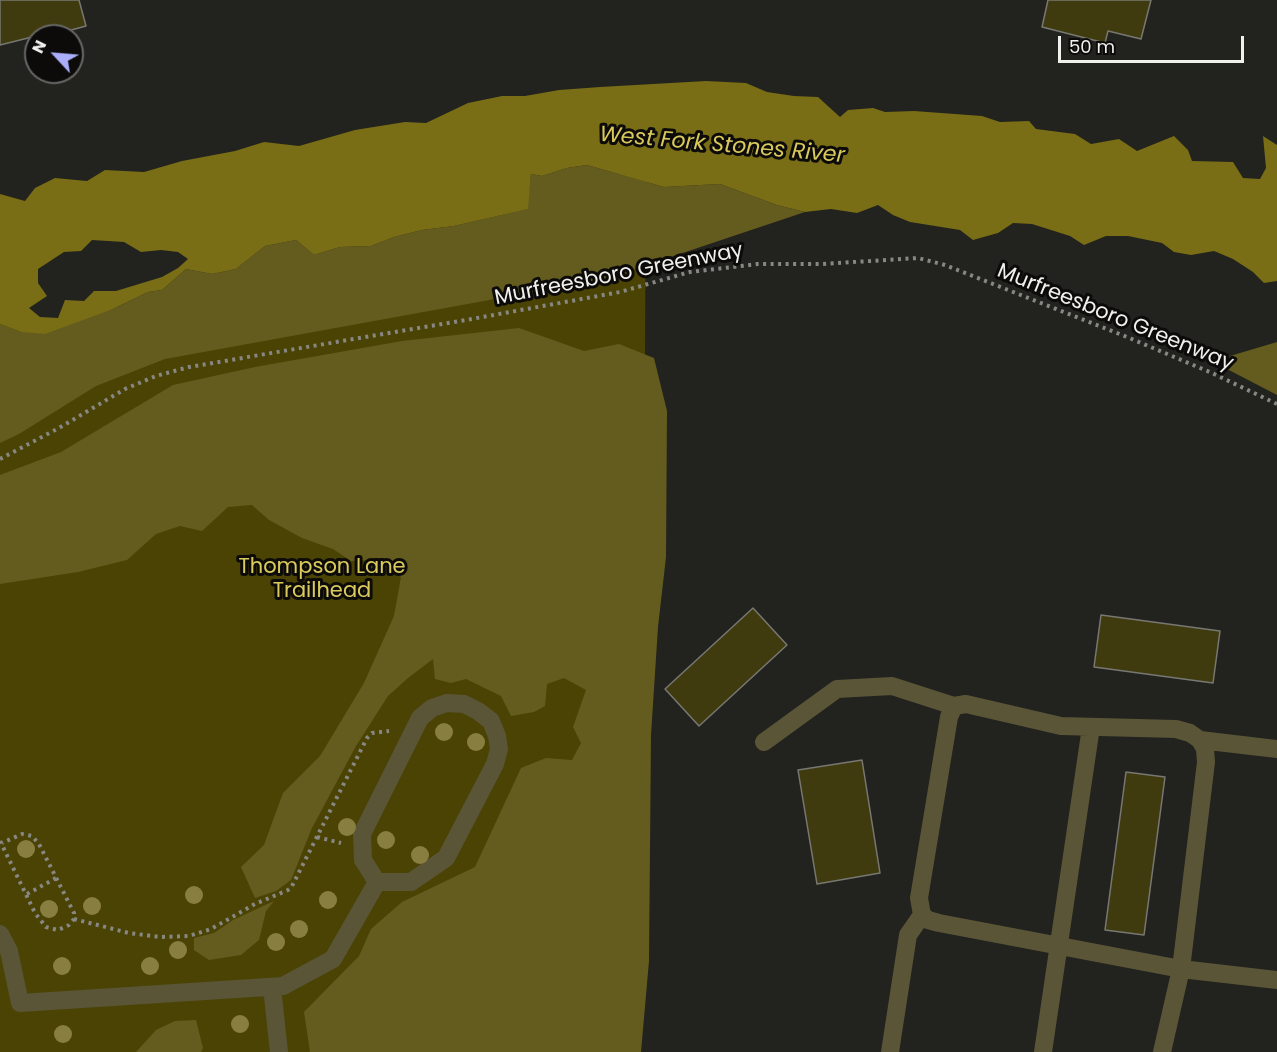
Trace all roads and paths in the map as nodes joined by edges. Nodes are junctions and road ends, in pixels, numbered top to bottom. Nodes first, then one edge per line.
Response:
1 (1277, 404) edge
2 (0, 459) edge
3 (954, 706) junction
4 (1090, 727) junction
5 (391, 731) dead end
6 (1200, 740) junction
7 (764, 742) dead end
8 (1277, 748) edge
9 (1, 842) edge
10 (56, 878) dead end
11 (376, 882) junction
12 (27, 894) junction
13 (922, 915) junction
14 (74, 919) junction
15 (0, 934) edge
16 (1059, 946) junction
17 (1181, 969) junction
18 (1277, 980) edge
19 (272, 987) junction
20 (279, 1052) edge
21 (890, 1052) edge
22 (1043, 1052) edge
23 (1162, 1052) edge

1 - 2 path, Murfreesboro Greenway
3 - 4 lane
3 - 7 lane
3 - 13 lane
4 - 6 lane
4 - 16 lane
5 - 14 path
6 - 8 lane
6 - 17 lane
9 - 12 path
9 - 14 path
10 - 12 path
11 - 11 lane
11 - 19 lane
12 - 14 path
13 - 16 lane
13 - 21 lane
15 - 19 lane
16 - 17 lane
16 - 22 lane
17 - 18 lane
17 - 23 lane
19 - 20 lane

